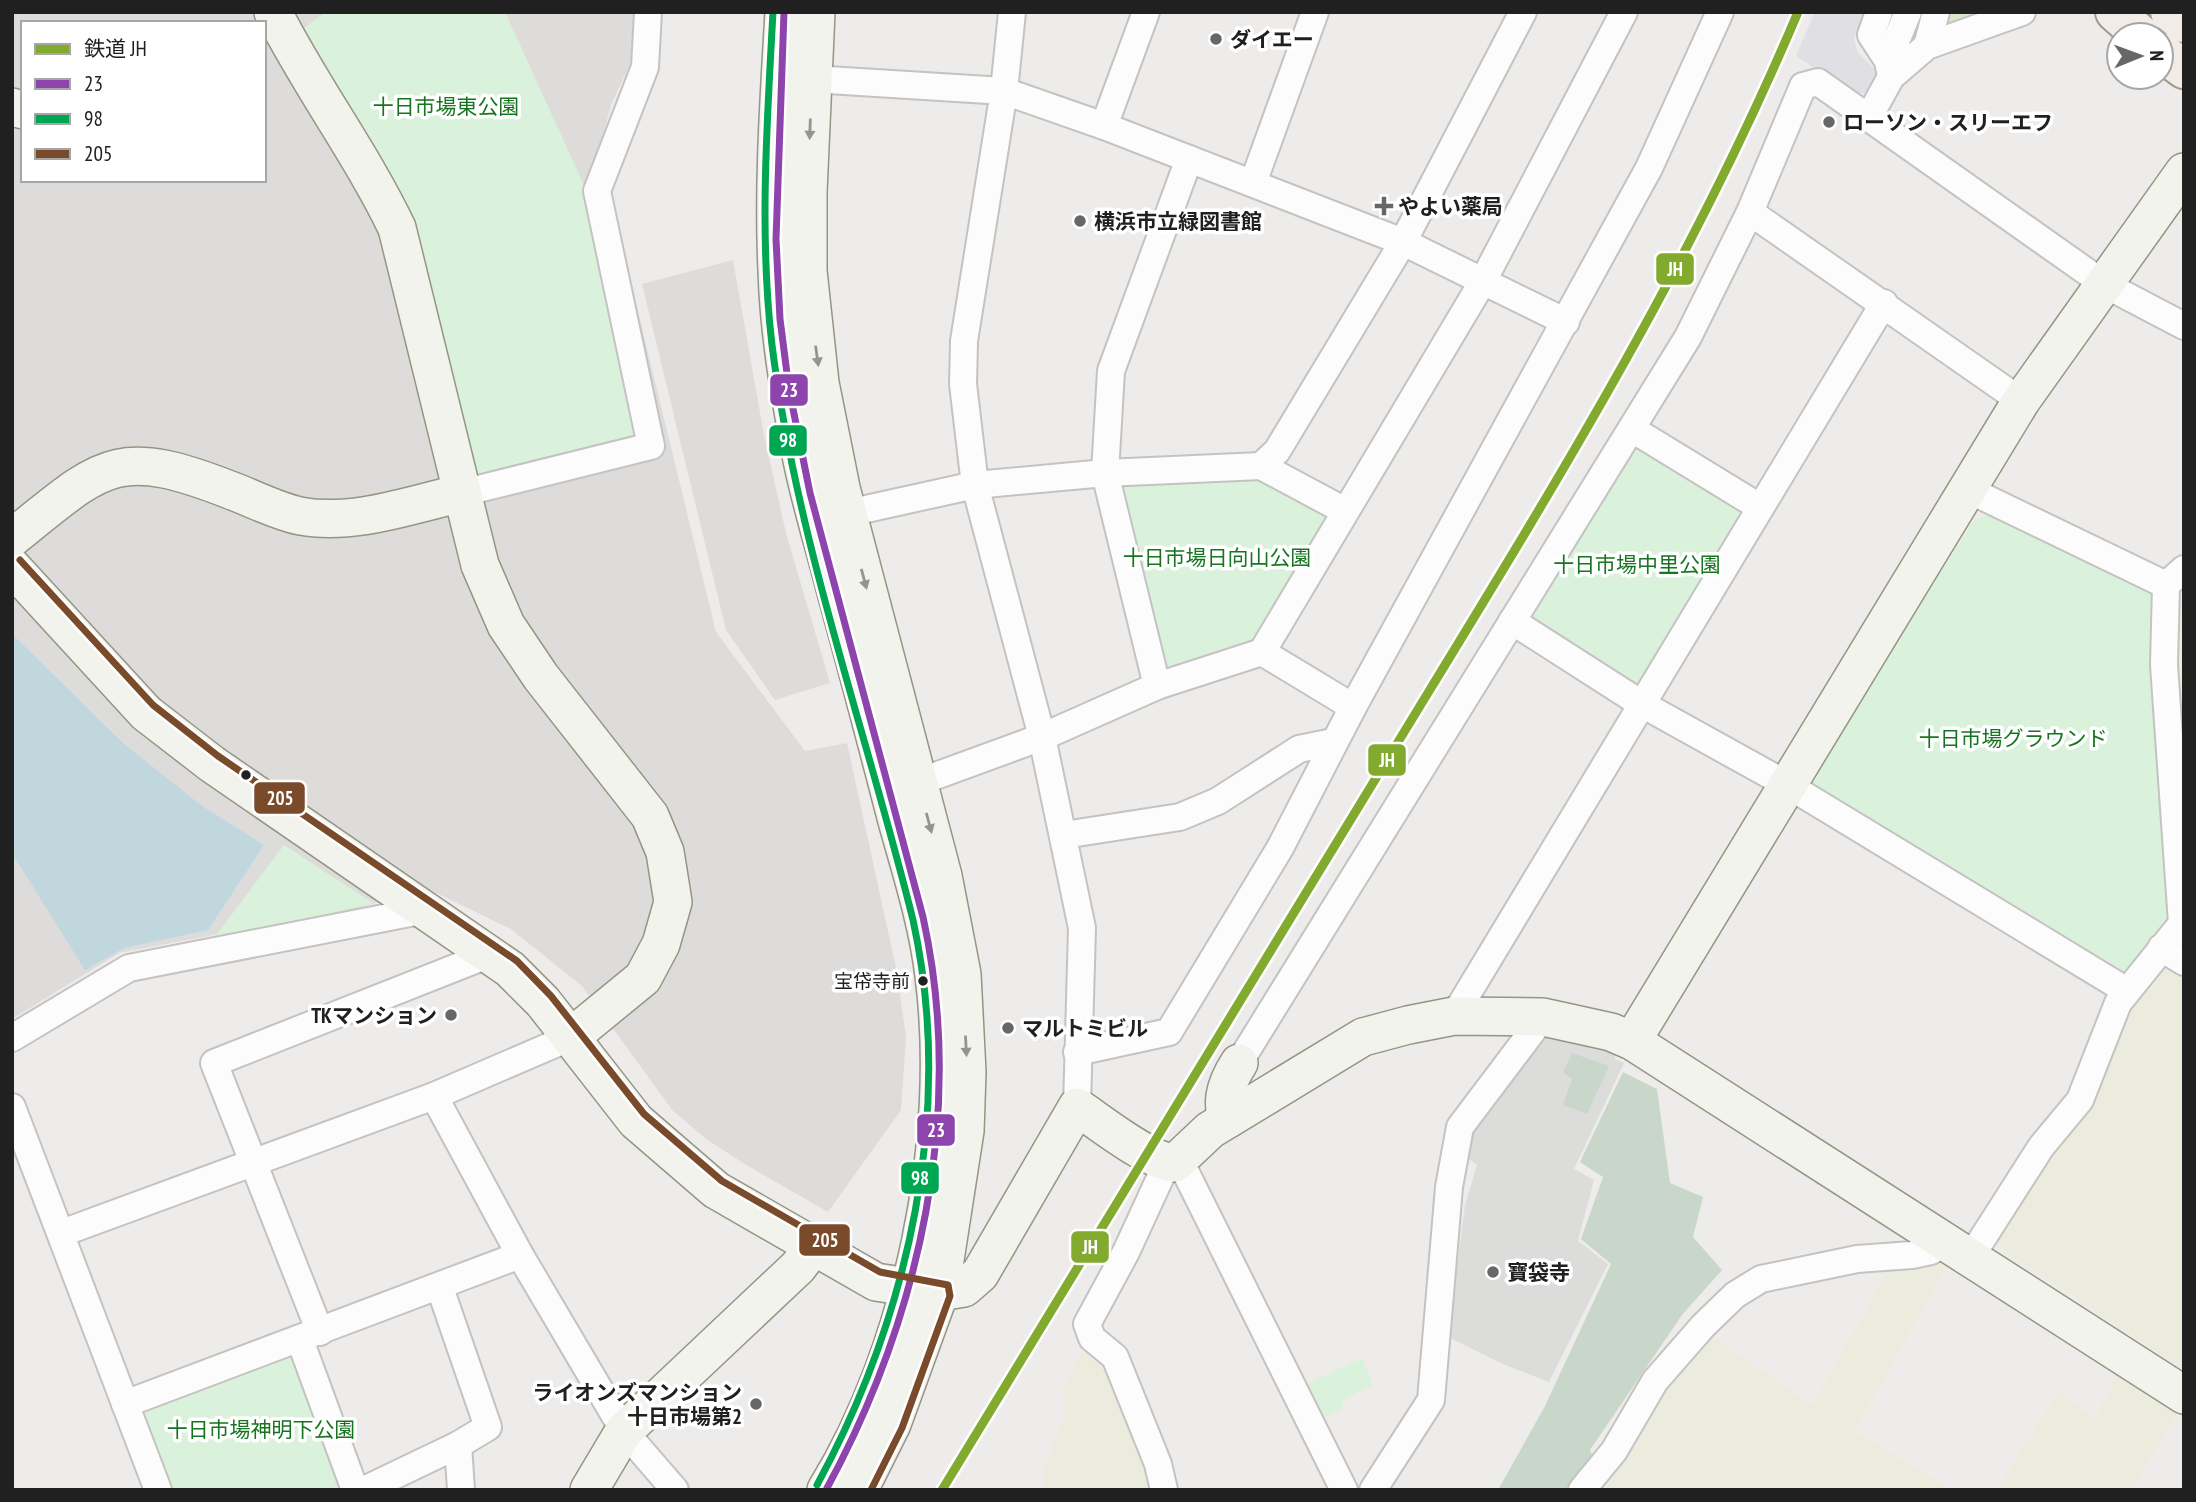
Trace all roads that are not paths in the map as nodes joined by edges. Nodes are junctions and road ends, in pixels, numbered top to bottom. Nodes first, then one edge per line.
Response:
1 (273, 12) edge
2 (648, 12) edge
3 (784, 12) edge
4 (816, 12) edge
5 (1012, 12) edge
6 (1146, 12) edge
7 (1315, 12) edge
8 (1523, 12) edge
9 (1624, 12) edge
10 (1720, 12) edge
11 (1879, 12) edge
12 (1908, 12) edge
13 (1936, 12) edge
14 (2020, 12) edge
15 (2170, 12) edge
16 (2184, 23) edge
17 (1927, 46) junction
18 (277, 53) edge
19 (1894, 68) junction
20 (812, 79) junction
21 (1004, 91) junction
22 (1869, 117) junction
23 (1104, 126) junction
24 (1189, 159) junction
25 (2184, 172) edge
26 (1253, 183) junction
27 (1750, 212) junction
28 (1403, 242) junction
29 (1483, 281) junction
30 (2104, 284) junction
31 (1884, 303) junction
32 (1566, 322) junction
33 (2184, 326) edge
34 (2021, 401) junction
35 (1632, 429) junction
36 (1261, 466) junction
37 (1105, 474) junction
38 (975, 485) junction
39 (1969, 490) junction
40 (462, 493) junction
41 (1759, 506) junction
42 (1345, 511) junction
43 (832, 517) junction
44 (12, 538) edge
45 (12, 567) edge
46 (2175, 577) edge
47 (1512, 621) junction
48 (1262, 652) junction
49 (1157, 686) junction
50 (1640, 703) junction
51 (1353, 707) junction
52 (1042, 737) junction
53 (1333, 741) junction
54 (919, 782) junction
55 (1786, 784) junction
56 (1064, 835) junction
57 (425, 910) junction
58 (2183, 922) edge
59 (491, 954) junction
60 (2173, 955) edge
61 (2127, 991) junction
62 (1454, 1016) junction
63 (1543, 1017) junction
64 (571, 1037) junction
65 (12, 1038) edge
66 (1632, 1041) junction
67 (1077, 1052) junction
68 (1239, 1063) joint
69 (434, 1096) junction
70 (12, 1107) edge
71 (1077, 1107) junction
72 (1228, 1119) junction
73 (1173, 1162) junction
74 (251, 1163) junction
75 (62, 1233) junction
76 (813, 1247) junction
77 (1957, 1250) junction
78 (520, 1255) junction
79 (440, 1288) junction
80 (925, 1290) junction
81 (310, 1336) junction
82 (2184, 1395) edge
83 (125, 1404) junction
84 (624, 1431) junction
85 (458, 1445) junction
86 (158, 1490) edge
87 (355, 1490) edge
88 (364, 1490) edge
89 (461, 1490) edge
90 (589, 1490) edge
91 (675, 1490) edge
92 (826, 1490) edge
93 (859, 1490) edge
94 (1164, 1490) edge
95 (1344, 1490) edge
96 (1373, 1490) edge
97 (1582, 1490) edge

1 - 18 street
2 - 40 street
3 - 43 street
4 - 20 street
5 - 21 street
6 - 23 street
7 - 26 street
8 - 28 street
9 - 29 street
10 - 32 street
11 - 19 street
12 - 19 street
13 - 17 street
14 - 17 street
15 - 16 main road
17 - 19 street
18 - 40 street
19 - 22 street
20 - 21 street
20 -> 43 street
21 - 23 street
21 - 38 street
22 - 27 street
22 - 30 street
23 - 24 street
24 - 26 street
24 - 37 street
25 - 30 street
26 - 28 street
27 - 31 street
27 - 35 street
28 - 29 street
28 - 36 street
29 - 32 street
29 - 42 street
30 - 33 street
30 - 34 street
31 - 34 street
31 - 41 street
32 - 51 street
34 - 39 street
35 - 41 street
35 - 47 street
36 - 37 street
36 - 42 street
37 - 38 street
37 - 49 street
38 - 43 street
38 - 52 street
39 - 46 street
39 - 55 street
40 - 44 street
40 - 64 street
41 - 50 street
42 - 48 street
43 -> 54 street
43 - 80 street
45 - 57 street
46 - 58 street
47 - 50 street
47 - 68 street
48 - 49 street
48 - 51 street
49 - 52 street
50 - 55 street
50 - 62 street
51 - 53 street
52 - 54 street
52 - 56 street
53 - 56 street
53 - 67 street
54 -> 80 street
55 - 61 street
55 - 66 street
56 - 67 street
57 - 59 street
57 - 65 street
58 - 60 street
59 - 64 street
59 - 74 street
60 - 61 street
61 - 77 street
62 - 63 street
62 - 72 street
63 - 66 street
63 - 96 street
64 - 69 street
64 - 76 street
66 - 77 street
67 - 71 street
68 - 72 street
69 - 74 street
69 - 78 street
70 - 75 street
71 - 73 street
71 - 80 street
72 - 73 street
73 - 94 street
73 - 95 street
74 - 75 street
74 - 81 street
75 - 83 street
76 - 80 street
76 - 84 street
77 - 82 street
77 - 97 street
78 - 79 street
78 - 84 street
79 - 81 street
79 - 85 street
80 - 92 street
80 - 93 street
81 - 83 street
81 - 87 street
83 - 86 street
84 - 90 street
84 - 91 street
85 - 88 street
85 - 89 street

